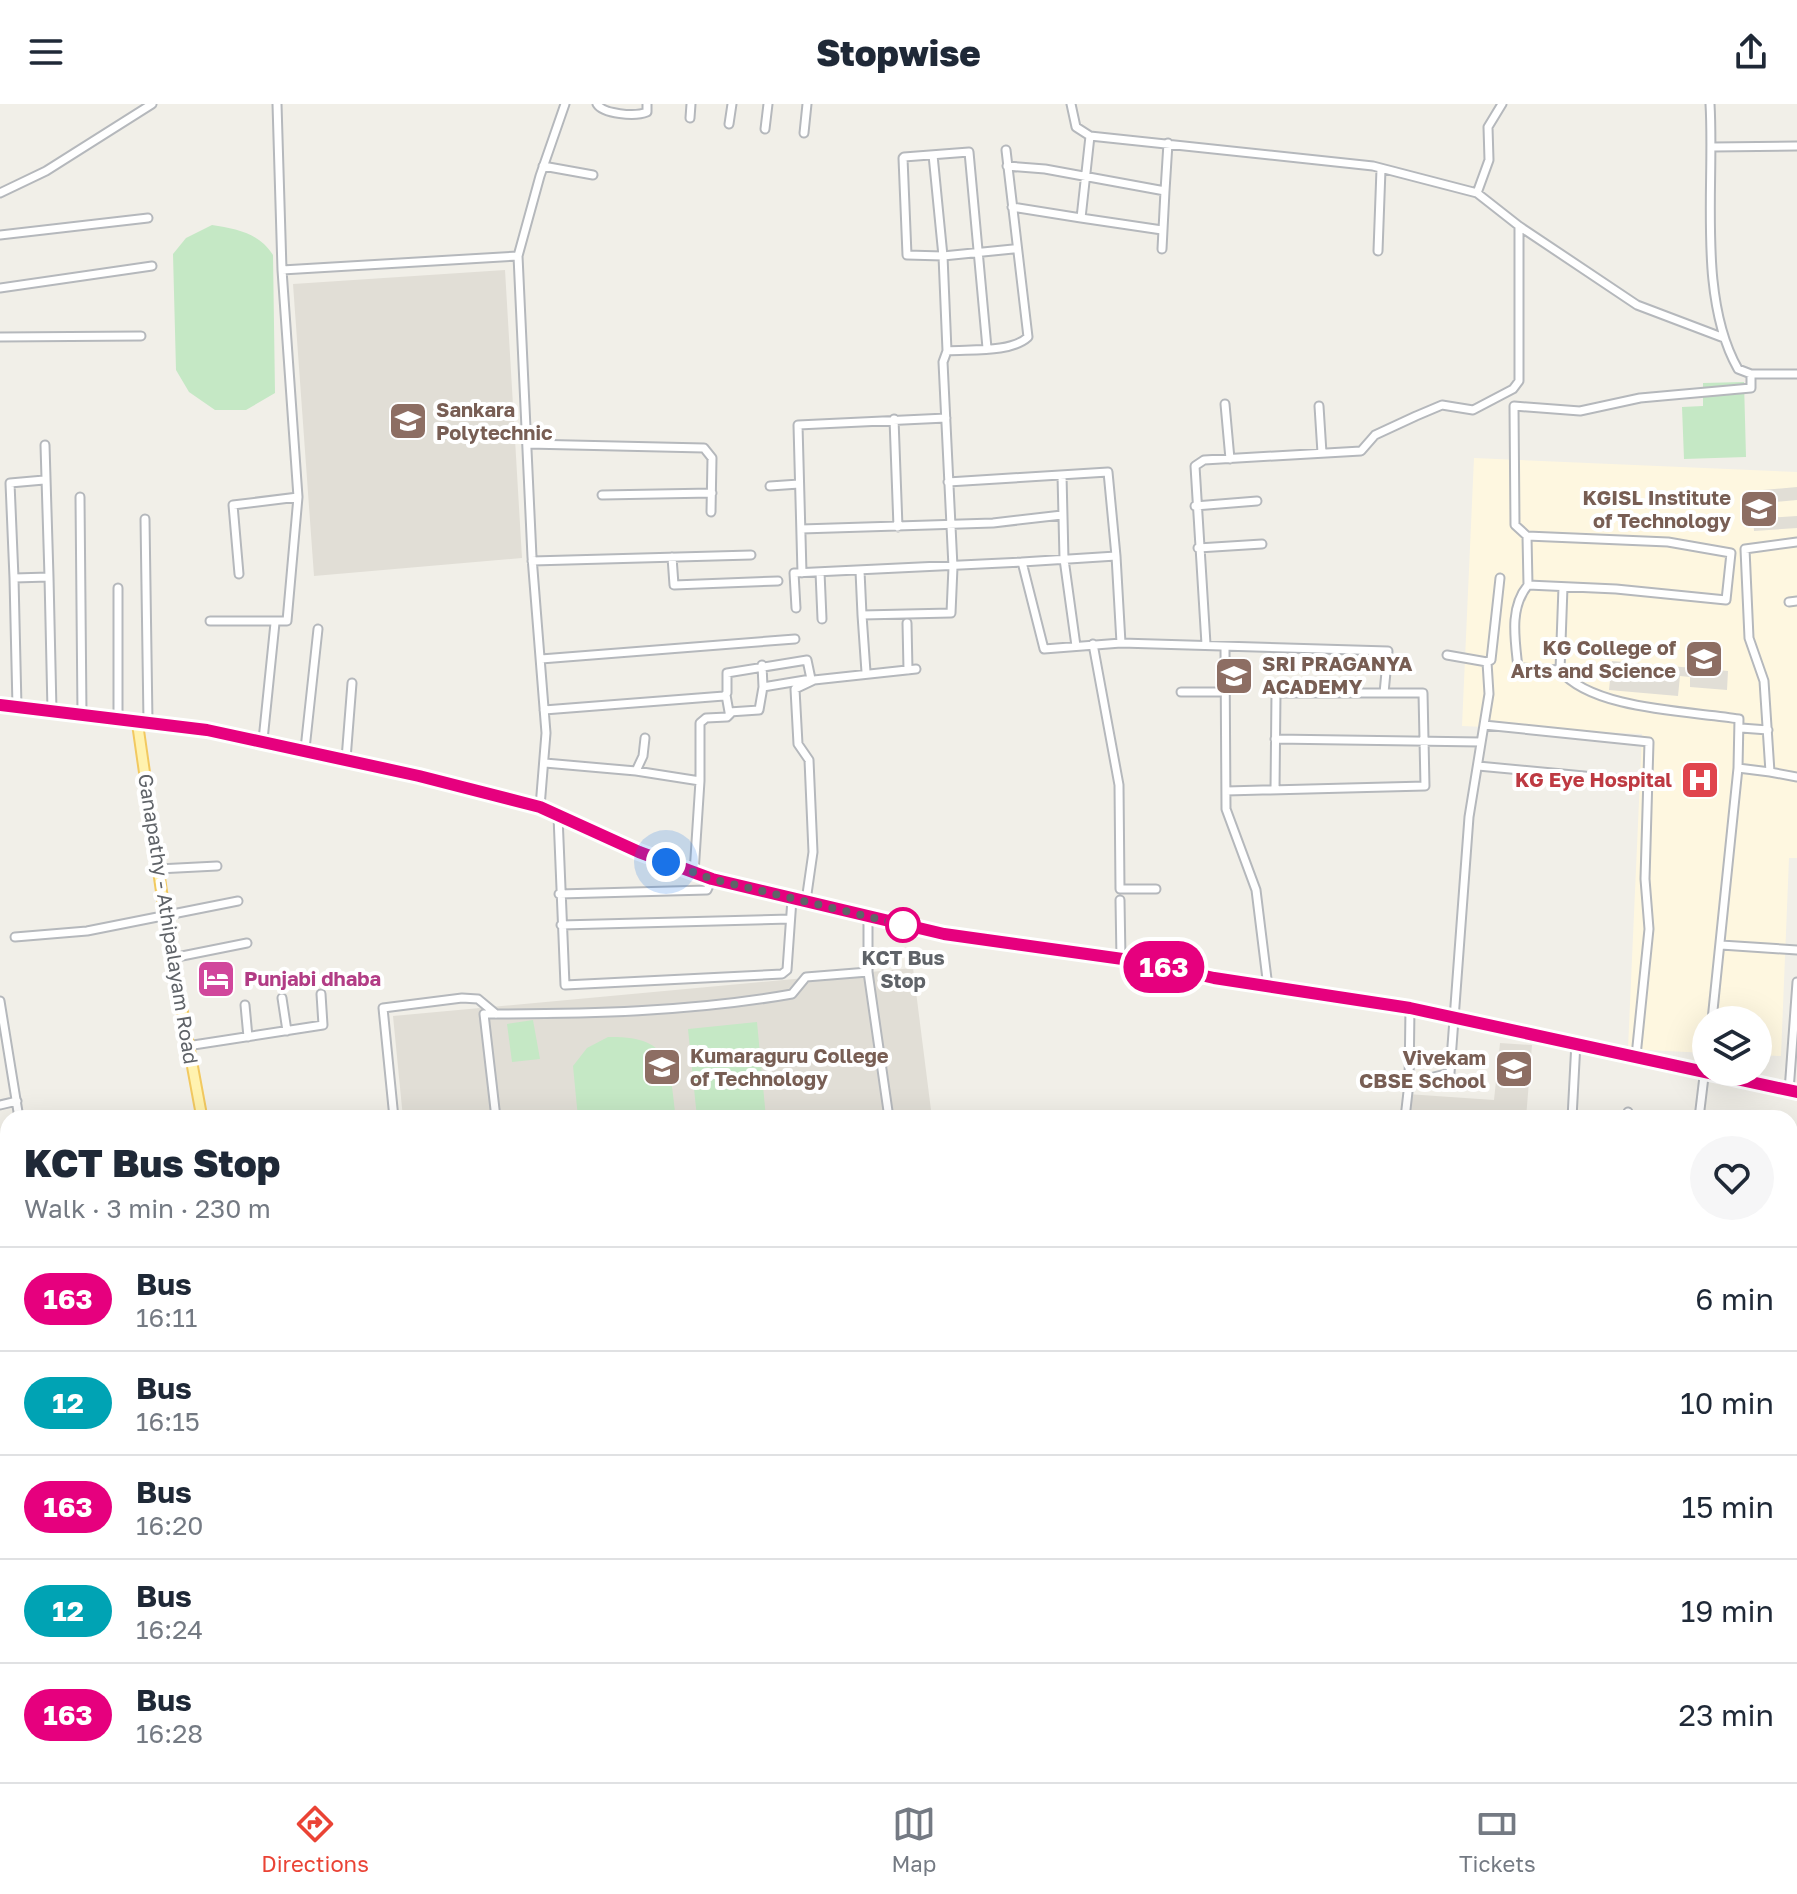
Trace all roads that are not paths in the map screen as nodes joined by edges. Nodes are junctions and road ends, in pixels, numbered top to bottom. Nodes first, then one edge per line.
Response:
1 (152, 104) edge
2 (277, 104) edge
3 (565, 104) edge
4 (597, 104) edge
5 (647, 104) edge
6 (691, 104) edge
7 (732, 104) edge
8 (768, 104) edge
9 (807, 104) edge
10 (1071, 104) edge
11 (1502, 104) edge
12 (1710, 104) edge
13 (622, 108) edge
14 (690, 118) dead end
15 (729, 124) dead end
16 (765, 129) dead end
17 (804, 133) dead end
18 (1090, 136) junction
19 (1168, 143) junction
20 (1797, 146) edge
21 (1713, 147) junction
22 (1006, 150) dead end
23 (933, 155) junction
24 (543, 166) junction
25 (1007, 166) junction
26 (1381, 169) junction
27 (593, 175) dead end
28 (1084, 177) junction
29 (1165, 191) junction
30 (0, 193) edge
31 (1477, 193) junction
32 (1012, 207) junction
33 (148, 218) dead end
34 (1081, 218) junction
35 (1519, 226) junction
36 (1162, 230) junction
37 (0, 235) edge
38 (1013, 249) dead end
39 (1162, 249) dead end
40 (1378, 251) dead end
41 (979, 253) junction
42 (518, 256) junction
43 (943, 256) junction
44 (152, 266) dead end
45 (282, 270) junction
46 (0, 288) edge
47 (141, 336) dead end
48 (0, 337) edge
49 (1724, 338) junction
50 (987, 348) junction
51 (947, 351) junction
52 (1751, 374) junction
53 (1797, 374) edge
54 (1225, 404) dead end
55 (1319, 406) dead end
56 (946, 418) junction
57 (894, 419) junction
58 (528, 444) junction
59 (45, 445) dead end
60 (1322, 453) junction
61 (1230, 459) junction
62 (1062, 475) junction
63 (44, 480) junction
64 (948, 482) junction
65 (799, 484) junction
66 (770, 486) dead end
67 (712, 493) junction
68 (602, 495) dead end
69 (80, 497) dead end
70 (298, 497) junction
71 (1257, 501) dead end
72 (1195, 506) junction
73 (711, 512) dead end
74 (1062, 515) junction
75 (145, 519) dead end
76 (950, 524) junction
77 (898, 527) junction
78 (801, 529) junction
79 (1527, 536) junction
80 (1797, 542) edge
81 (1262, 544) dead end
82 (1198, 548) junction
83 (1745, 549) junction
84 (1731, 553) junction
85 (751, 555) dead end
86 (1116, 556) junction
87 (672, 557) junction
88 (1064, 559) junction
89 (532, 561) junction
90 (1022, 562) junction
91 (953, 567) junction
92 (860, 571) junction
93 (820, 572) junction
94 (802, 573) junction
95 (239, 574) dead end
96 (49, 577) junction
97 (14, 578) junction
98 (1500, 578) dead end
99 (778, 581) dead end
100 (1528, 585) junction
101 (1563, 587) junction
102 (118, 588) dead end
103 (1726, 600) junction
104 (1745, 601) junction
105 (796, 608) dead end
106 (862, 615) junction
107 (822, 619) dead end
108 (210, 621) dead end
109 (275, 623) junction
110 (907, 623) dead end
111 (318, 629) dead end
112 (795, 639) dead end
113 (1121, 643) junction
114 (1093, 644) junction
115 (1206, 644) junction
116 (1076, 646) junction
117 (1225, 649) junction
118 (1447, 655) dead end
119 (541, 659) junction
120 (1487, 662) junction
121 (762, 665) junction
122 (1560, 670) junction
123 (866, 672) junction
124 (352, 683) dead end
125 (763, 687) junction
126 (1181, 692) dead end
127 (1225, 692) junction
128 (1384, 693) junction
129 (726, 695) junction
130 (0, 705) edge
131 (17, 707) junction
132 (544, 710) junction
133 (52, 711) junction
134 (731, 713) junction
135 (82, 714) junction
136 (118, 718) junction
137 (137, 720) junction
138 (148, 722) junction
139 (1484, 725) junction
140 (1741, 728) junction
141 (1768, 730) junction
142 (645, 738) dead end
143 (1275, 739) junction
144 (1424, 739) junction
145 (263, 740) junction
146 (1481, 742) junction
147 (305, 749) junction
148 (346, 759) junction
149 (545, 763) junction
150 (1478, 766) junction
151 (1738, 768) junction
152 (636, 771) junction
153 (1770, 772) junction
154 (1797, 777) edge
155 (700, 781) junction
156 (1647, 782) junction
157 (1275, 790) junction
158 (1226, 791) junction
159 (540, 807) junction
160 (558, 816) junction
161 (217, 866) dead end
162 (158, 869) junction
163 (694, 873) junction
164 (712, 879) junction
165 (1156, 889) dead end
166 (559, 894) junction
167 (792, 899) junction
168 (1120, 900) dead end
169 (238, 901) dead end
170 (806, 901) junction
171 (165, 917) junction
172 (868, 917) junction
173 (790, 919) junction
174 (561, 925) junction
175 (15, 937) dead end
176 (247, 943) dead end
177 (1721, 945) junction
178 (1797, 950) edge
179 (172, 958) junction
180 (1121, 959) junction
181 (868, 972) junction
182 (1797, 982) edge
183 (1268, 987) junction
184 (321, 994) dead end
185 (282, 998) dead end
186 (0, 1005) edge
187 (245, 1005) dead end
188 (1714, 1006) edge
189 (1410, 1008) junction
190 (485, 1010) junction
191 (1455, 1017) junction
192 (287, 1031) junction
193 (248, 1037) junction
194 (1576, 1042) junction
195 (187, 1046) junction
196 (10, 1054) junction
197 (0, 1055) edge
198 (1636, 1056) junction
199 (1692, 1069) edge
200 (1409, 1083) junction
201 (1702, 1086) edge
202 (1766, 1086) edge
203 (1793, 1092) edge
204 (17, 1101) junction
205 (0, 1105) edge
206 (18, 1110) edge
207 (200, 1110) edge
208 (393, 1110) edge
209 (495, 1110) edge
210 (888, 1110) edge
211 (1406, 1110) edge
212 (1572, 1110) edge
213 (1700, 1110) edge

1 - 30 street
2 - 45 street
3 - 24 street
4 - 13 street
5 - 13 street
6 - 14 street
7 - 15 street
8 - 16 street
9 - 17 street
10 - 18 street
11 - 31 street
12 - 21 street
18 - 19 street
18 - 28 street
19 - 26 street
19 - 29 street
20 - 21 street
21 - 49 street
22 - 25 street
23 - 41 street
23 - 43 street
23 - 43 street
24 - 27 street
24 - 42 street
25 - 28 street
25 - 32 street
26 - 31 street
26 - 40 street
28 - 29 street
28 - 34 street
29 - 36 street
31 - 35 street
32 - 34 street
32 - 50 street
33 - 37 street
34 - 36 street
35 - 49 street
35 - 60 street
36 - 39 street
38 - 41 street
41 - 43 street
41 - 50 street
42 - 45 street
42 - 58 street
43 - 51 street
44 - 46 street
45 - 70 street
47 - 48 street
49 - 52 street
50 - 51 street
51 - 56 street
52 - 53 street
52 - 79 street
54 - 61 street
55 - 60 street
56 - 57 street
56 - 64 street
57 - 65 street
57 - 77 street
58 - 67 street
58 - 89 street
59 - 63 street
60 - 61 street
61 - 72 street
62 - 64 street
62 - 74 street
62 - 86 street
63 - 96 street
63 - 97 street
64 - 76 street
65 - 66 street
65 - 78 street
67 - 68 street
67 - 73 street
69 - 135 street
70 - 95 street
70 - 109 street
71 - 72 street
72 - 82 street
74 - 76 street
74 - 88 street
75 - 138 street
76 - 77 street
76 - 91 street
77 - 78 street
78 - 94 street
79 - 84 street
79 - 100 street
80 - 83 street
81 - 82 street
82 - 115 street
83 - 84 street
83 - 104 street
84 - 103 street
85 - 87 street
86 - 88 street
86 - 113 street
87 - 89 street
87 - 99 street
88 - 90 street
88 - 116 street
89 - 119 street
90 - 91 street
90 - 116 street
91 - 92 street
91 - 106 street
92 - 93 street
92 - 106 street
93 - 94 street
93 - 107 street
94 - 105 street
96 - 97 street
96 - 133 street
97 - 131 street
98 - 120 street
100 - 101 street
100 - 122 street
101 - 103 street
101 - 122 street
102 - 136 street
103 - 104 street
104 - 141 street
106 - 123 street
108 - 109 street
109 - 145 street
110 - 123 street
111 - 147 street
112 - 119 street
113 - 114 street
113 - 115 street
114 - 116 street
114 - 165 street
115 - 117 street
117 - 127 street
117 - 128 street
118 - 120 street
119 - 132 street
120 - 139 street
121 - 125 street
121 - 125 street
121 - 129 street
122 - 140 street
123 - 170 street
124 - 148 street
125 - 134 street
126 - 127 street
127 - 158 street
128 - 143 street
128 - 144 street
129 - 132 street
129 - 134 street
130 - 131 main road
131 - 133 main road
132 - 149 street
133 - 135 main road
134 - 155 street
135 - 136 main road
136 - 137 main road
137 - 138 main road
137 - 162 main road, Ganapathy - Athipalayam Road
138 - 145 main road
139 - 146 street
139 - 156 street
140 - 141 street
140 - 151 street
141 - 153 street
142 - 152 street
143 - 144 street
143 - 157 street
144 - 146 street
144 - 157 street
145 - 147 main road
146 - 150 street
147 - 148 main road
148 - 159 main road
149 - 152 street
149 - 159 street
150 - 156 street
150 - 191 street
151 - 153 street
151 - 177 street
152 - 155 street
153 - 154 street
155 - 163 street
156 - 198 street
157 - 158 street
158 - 183 street
159 - 160 main road
160 - 163 main road
160 - 166 street
161 - 162 street
162 - 171 main road, Ganapathy - Athipalayam Road
163 - 164 main road
164 - 166 street
164 - 167 main road
166 - 174 street
167 - 170 main road
167 - 173 street
168 - 180 street
169 - 171 street
170 - 172 main road
171 - 175 street
171 - 179 main road, Ganapathy - Athipalayam Road
172 - 180 main road
172 - 181 street
173 - 174 street
173 - 174 street
176 - 179 street
177 - 178 street
177 - 188 street
179 - 195 main road, Ganapathy - Athipalayam Road
180 - 183 main road
181 - 190 street
181 - 210 street
182 - 203 street
183 - 189 main road
184 - 192 street
185 - 192 street
186 - 196 street
187 - 193 street
189 - 191 main road
189 - 200 street
190 - 208 street
190 - 209 street
191 - 194 main road
191 - 200 street
192 - 193 street
193 - 195 street
194 - 198 main road
194 - 212 street
195 - 207 main road, Ganapathy - Athipalayam Road
196 - 197 street
196 - 204 street
198 - 199 main road
200 - 211 street
201 - 213 street
202 - 203 main road
204 - 205 street
204 - 206 street

